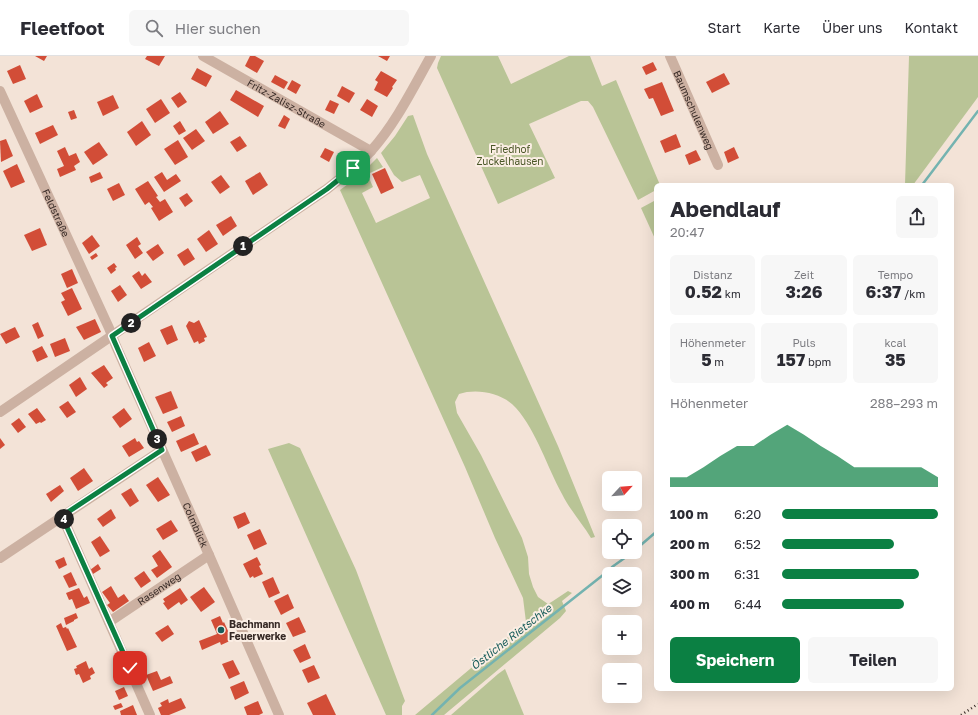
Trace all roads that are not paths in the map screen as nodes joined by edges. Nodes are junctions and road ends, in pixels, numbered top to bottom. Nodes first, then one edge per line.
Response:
1 (203, 56) edge
2 (431, 56) edge
3 (670, 56) edge
4 (0, 91) edge
5 (371, 150) junction
6 (718, 165) dead end
7 (112, 336) junction
8 (0, 412) edge
9 (162, 450) junction
10 (62, 516) junction
11 (209, 555) junction
12 (0, 558) edge
13 (109, 622) junction
14 (150, 715) edge
15 (278, 715) edge

1 - 5 street, Fritz-Zalisz-Straße
2 - 5 street
3 - 6 street, Baumschulenweg
4 - 7 street, Feldstraße
5 - 7 street
7 - 8 street
7 - 9 street, Colmblick
9 - 10 street
9 - 11 street, Colmblick
10 - 12 street
10 - 13 street
11 - 13 street, Rasenweg
11 - 15 street, Colmblick
13 - 14 street

